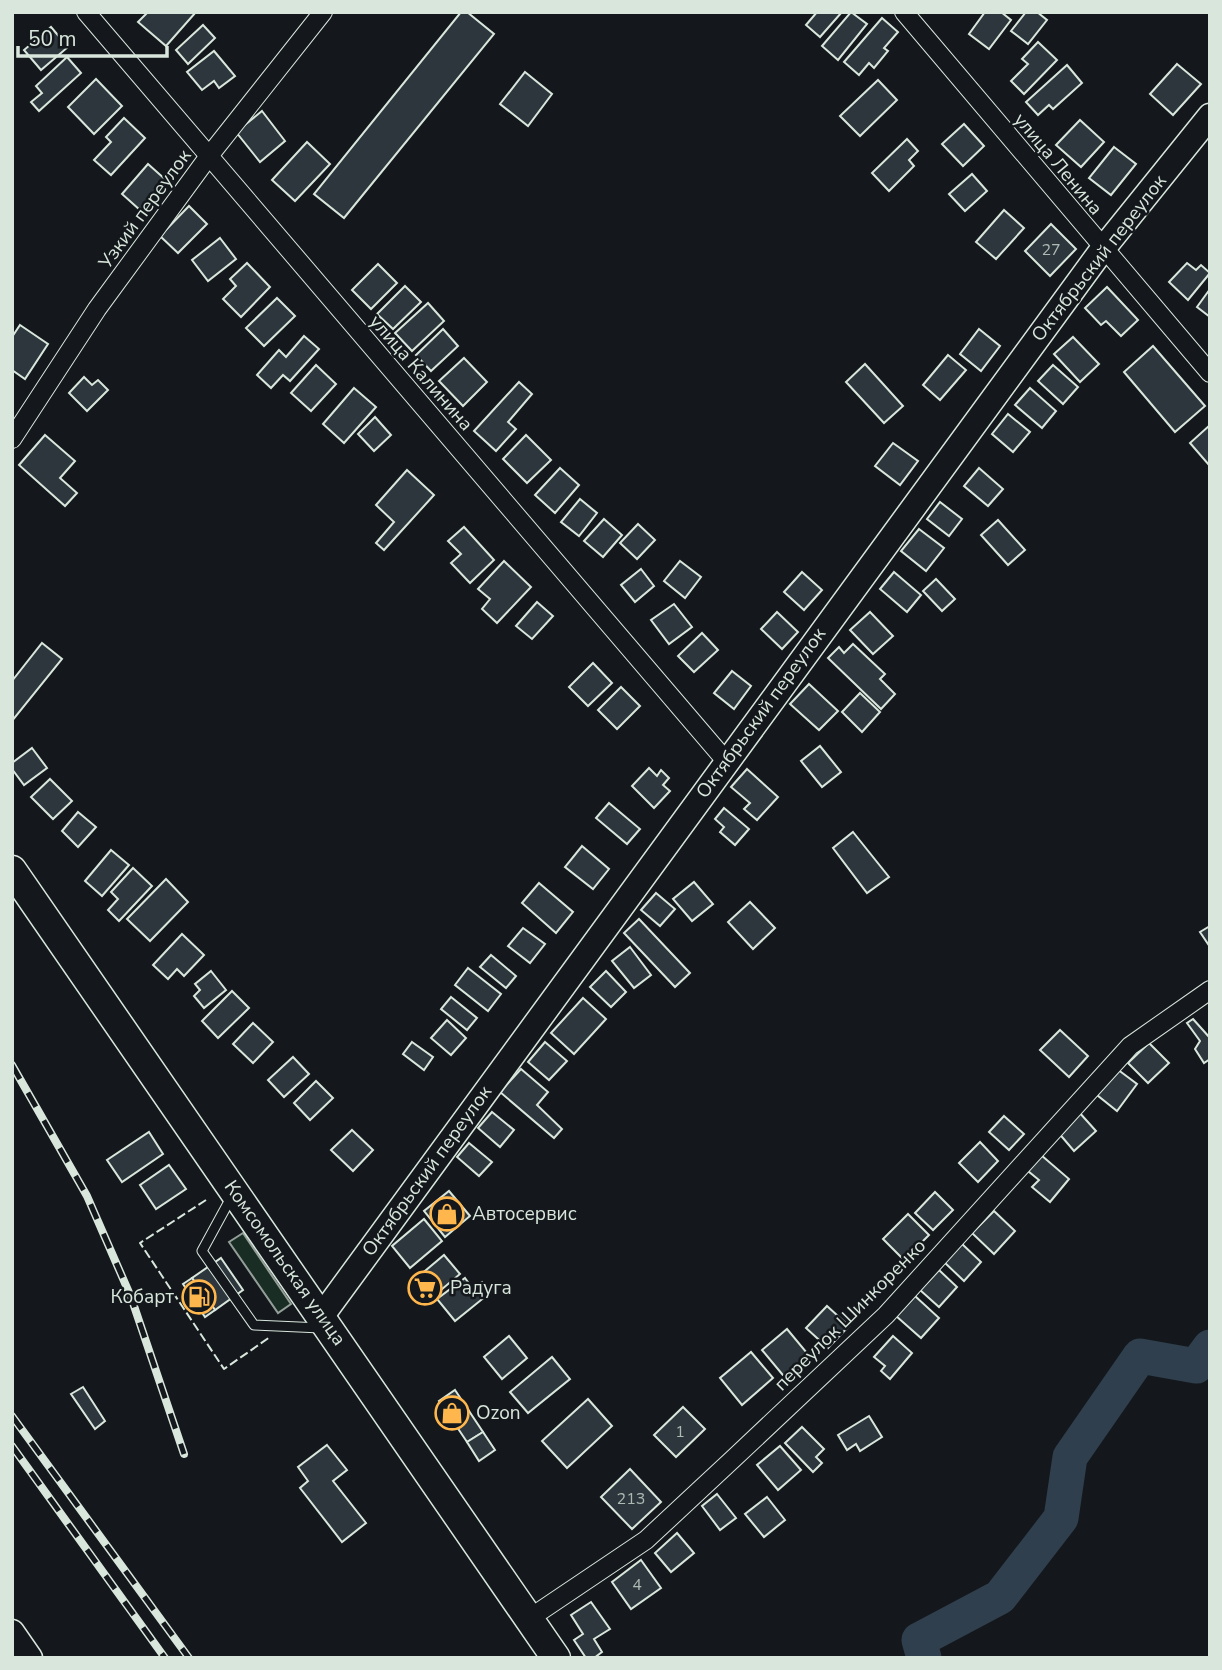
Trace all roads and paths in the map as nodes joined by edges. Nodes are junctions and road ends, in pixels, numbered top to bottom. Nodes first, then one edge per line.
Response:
1 (86, 12) edge
2 (323, 12) edge
3 (904, 12) edge
4 (1210, 116) edge
5 (209, 156) junction
6 (1102, 250) junction
7 (1210, 373) edge
8 (12, 439) edge
9 (726, 761) junction
10 (12, 870) edge
11 (1210, 990) edge
12 (235, 1192) junction
13 (325, 1323) junction
14 (530, 1618) junction
15 (12, 1632) edge
16 (30, 1658) edge
17 (556, 1658) edge

1 - 5 street, улица Калинина
2 - 5 street, Узкий переулок
3 - 6 street, улица Ленина
4 - 6 street, Октябрьский переулок
5 - 8 street, Узкий переулок
5 - 9 street, улица Калинина
6 - 7 street, улица Ленина
6 - 9 street, Октябрьский переулок
9 - 13 street, Октябрьский переулок
10 - 12 main road, Комсомольская улица
11 - 14 street, переулок Шинкоренко
12 - 13 main road, Комсомольская улица
12 - 13 lane
13 - 14 main road, Комсомольская улица
14 - 17 main road, Комсомольская улица
15 - 16 street

